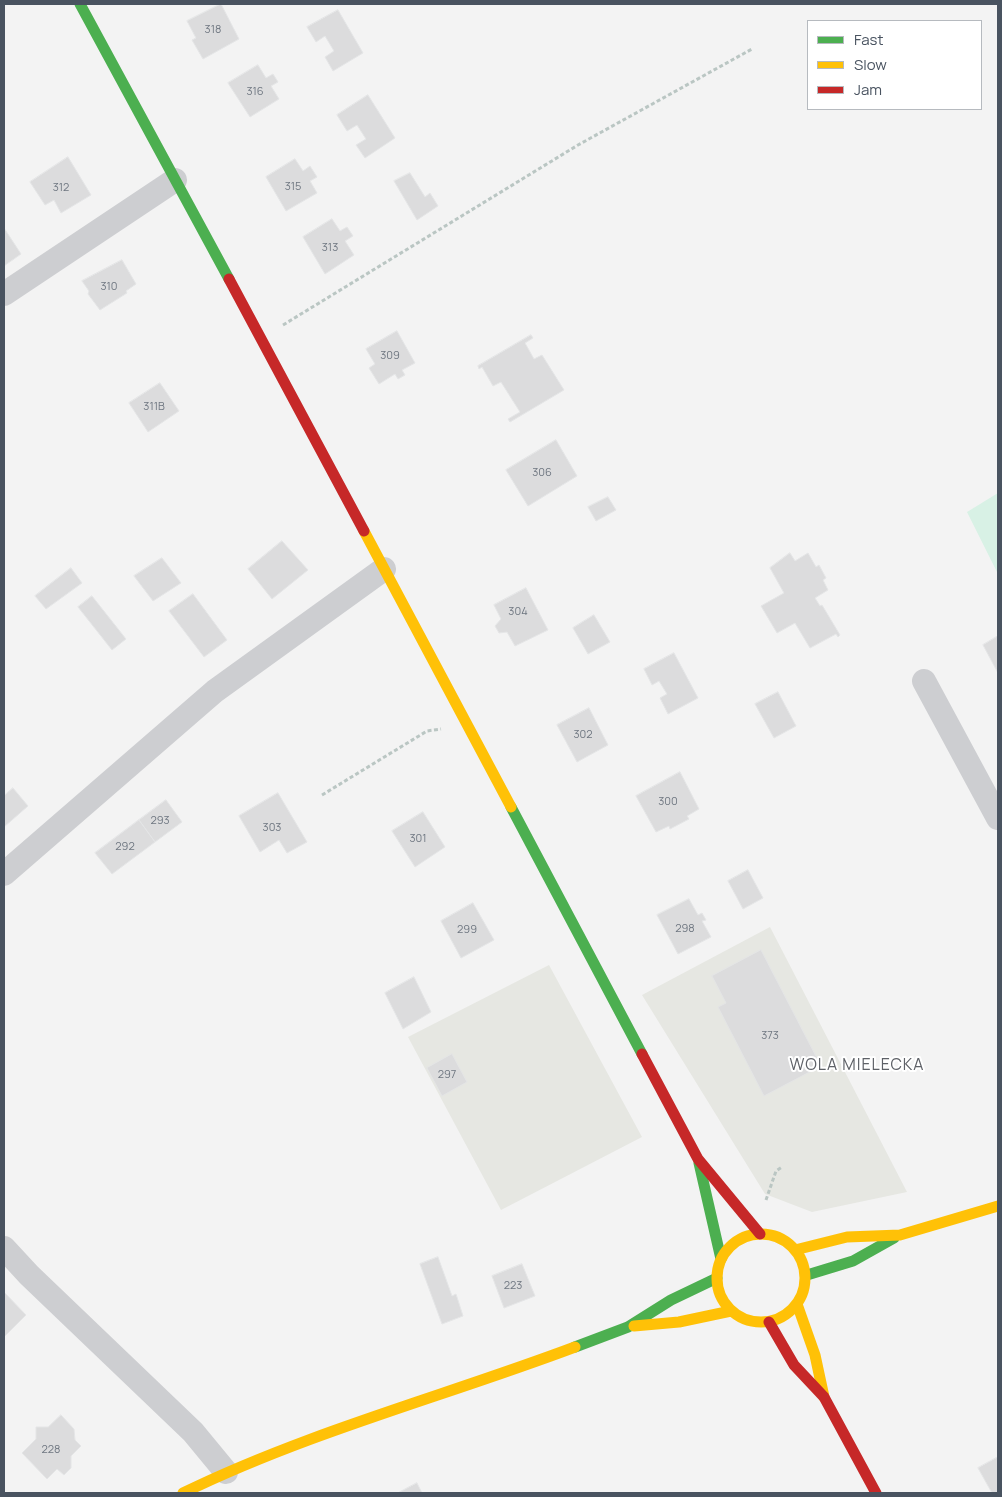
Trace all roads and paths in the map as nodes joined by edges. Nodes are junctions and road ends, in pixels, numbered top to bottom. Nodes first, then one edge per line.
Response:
1 (80, 4) edge
2 (752, 49) dead end
3 (175, 180) junction
4 (4, 294) edge
5 (260, 334) junction
6 (384, 569) junction
7 (924, 681) dead end
8 (468, 727) junction
9 (322, 795) dead end
10 (998, 818) edge
11 (4, 874) edge
12 (698, 1159) junction
13 (782, 1167) dead end
14 (765, 1201) dead end
15 (998, 1206) edge
16 (760, 1234) junction
17 (900, 1235) junction
18 (4, 1248) edge
19 (795, 1250) junction
20 (721, 1260) junction
21 (807, 1275) junction
22 (717, 1278) junction
23 (797, 1304) junction
24 (731, 1311) junction
25 (769, 1322) junction
26 (628, 1327) junction
27 (824, 1397) junction
28 (226, 1472) junction
29 (183, 1493) edge
30 (876, 1493) edge

1 - 3 street
2 - 5 path
3 - 4 street
3 - 5 street
5 - 6 street
6 - 8 street
6 - 11 street
7 - 10 street
8 - 9 path
8 - 12 street
12 - 16 street
12 - 20 street
13 - 14 path
15 - 17 street
16 - 19 street
16 - 20 street
17 - 19 street
17 - 21 street
18 - 28 street
19 - 21 street
20 - 22 street
21 - 23 street
22 - 24 street
22 - 26 street
23 - 25 street
23 - 27 street
24 - 25 street
24 - 26 street
25 - 27 street
26 - 28 street
27 - 30 street
28 - 29 street

